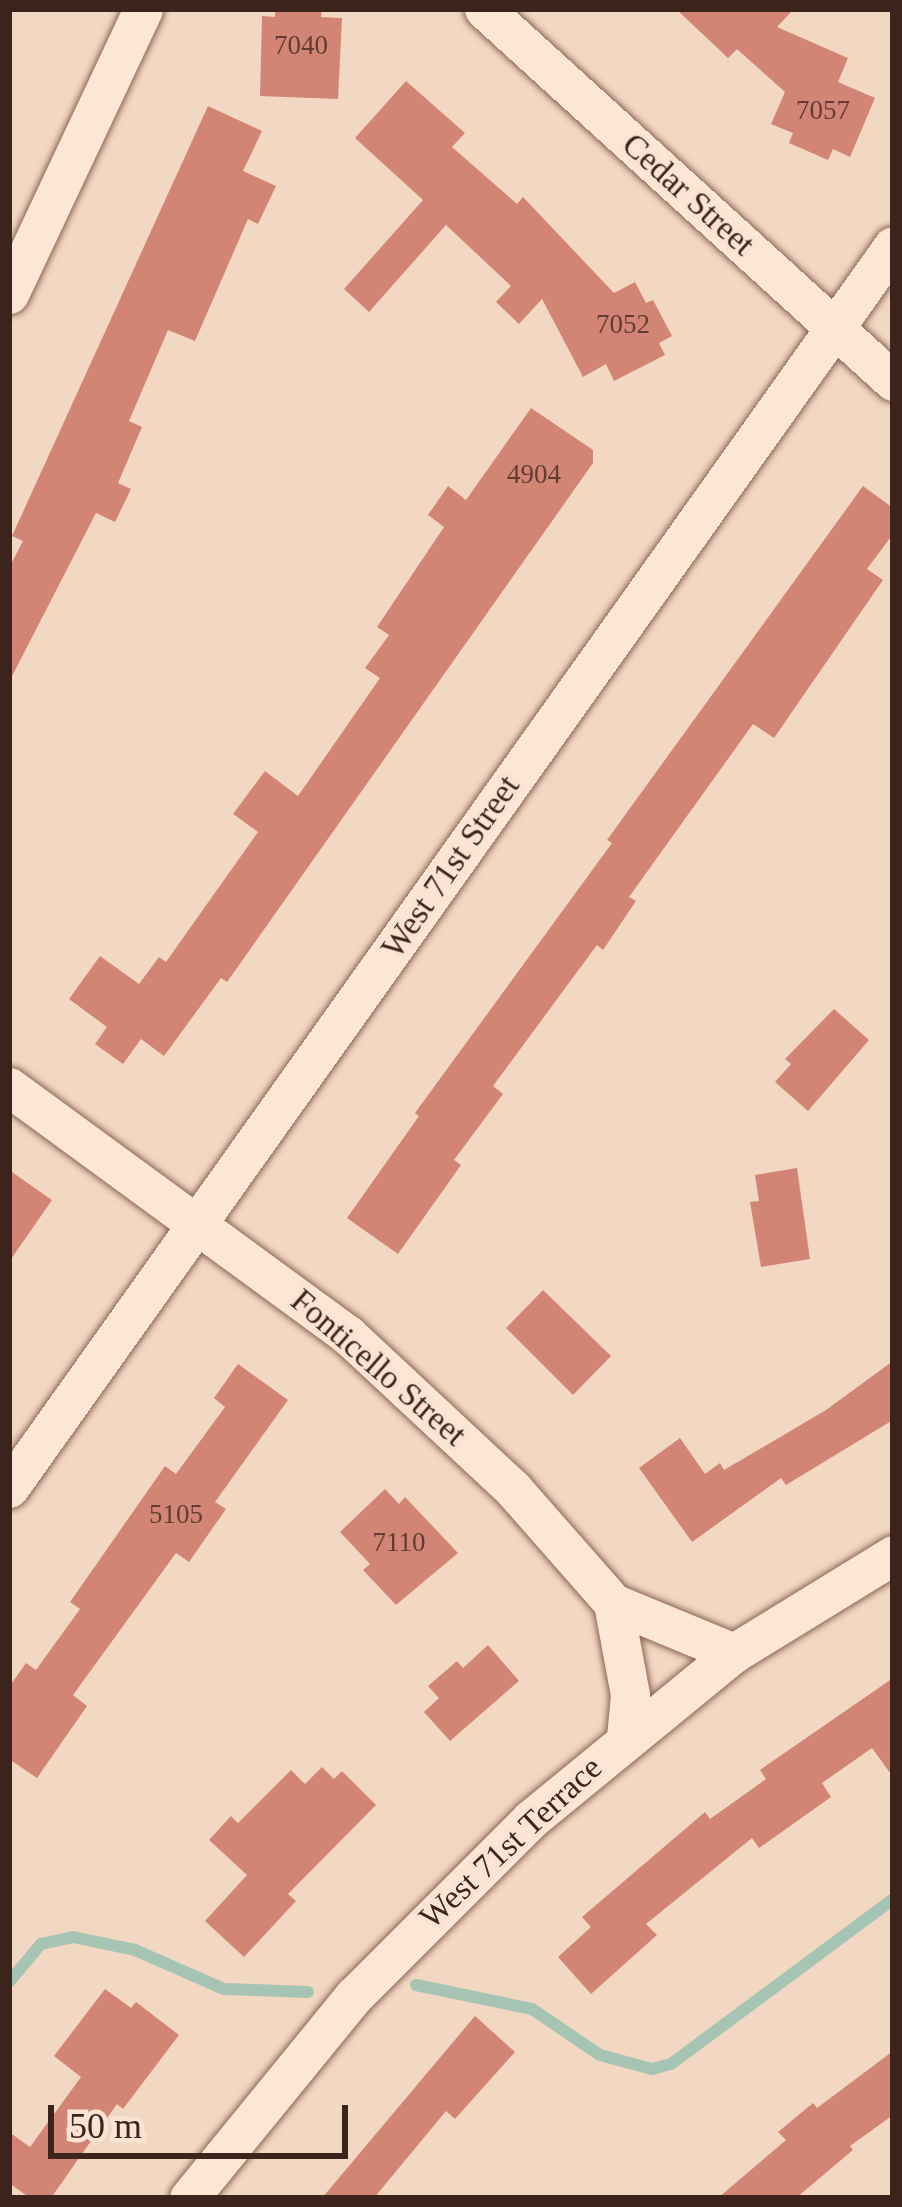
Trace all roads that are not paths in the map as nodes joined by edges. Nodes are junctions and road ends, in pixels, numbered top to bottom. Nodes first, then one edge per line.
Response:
1 (143, 9) edge
2 (484, 9) edge
3 (893, 246) edge
4 (9, 294) edge
5 (834, 329) junction
6 (893, 382) edge
7 (9, 1087) edge
8 (197, 1224) junction
9 (9, 1488) edge
10 (893, 1555) edge
11 (613, 1603) junction
12 (734, 1653) junction
13 (626, 1737) junction
14 (189, 2198) edge

1 - 4 street
2 - 5 street, Cedar Street
3 - 5 street, West 71st Street
5 - 6 street, Cedar Street
5 - 8 street, West 71st Street
7 - 8 street, Fonticello Street
8 - 9 street, West 71st Street
8 - 11 street, Fonticello Street
10 - 12 street, West 71st Terrace
11 - 12 street, Fonticello Street
11 - 13 street
12 - 13 street, West 71st Terrace
13 - 14 street, West 71st Terrace

